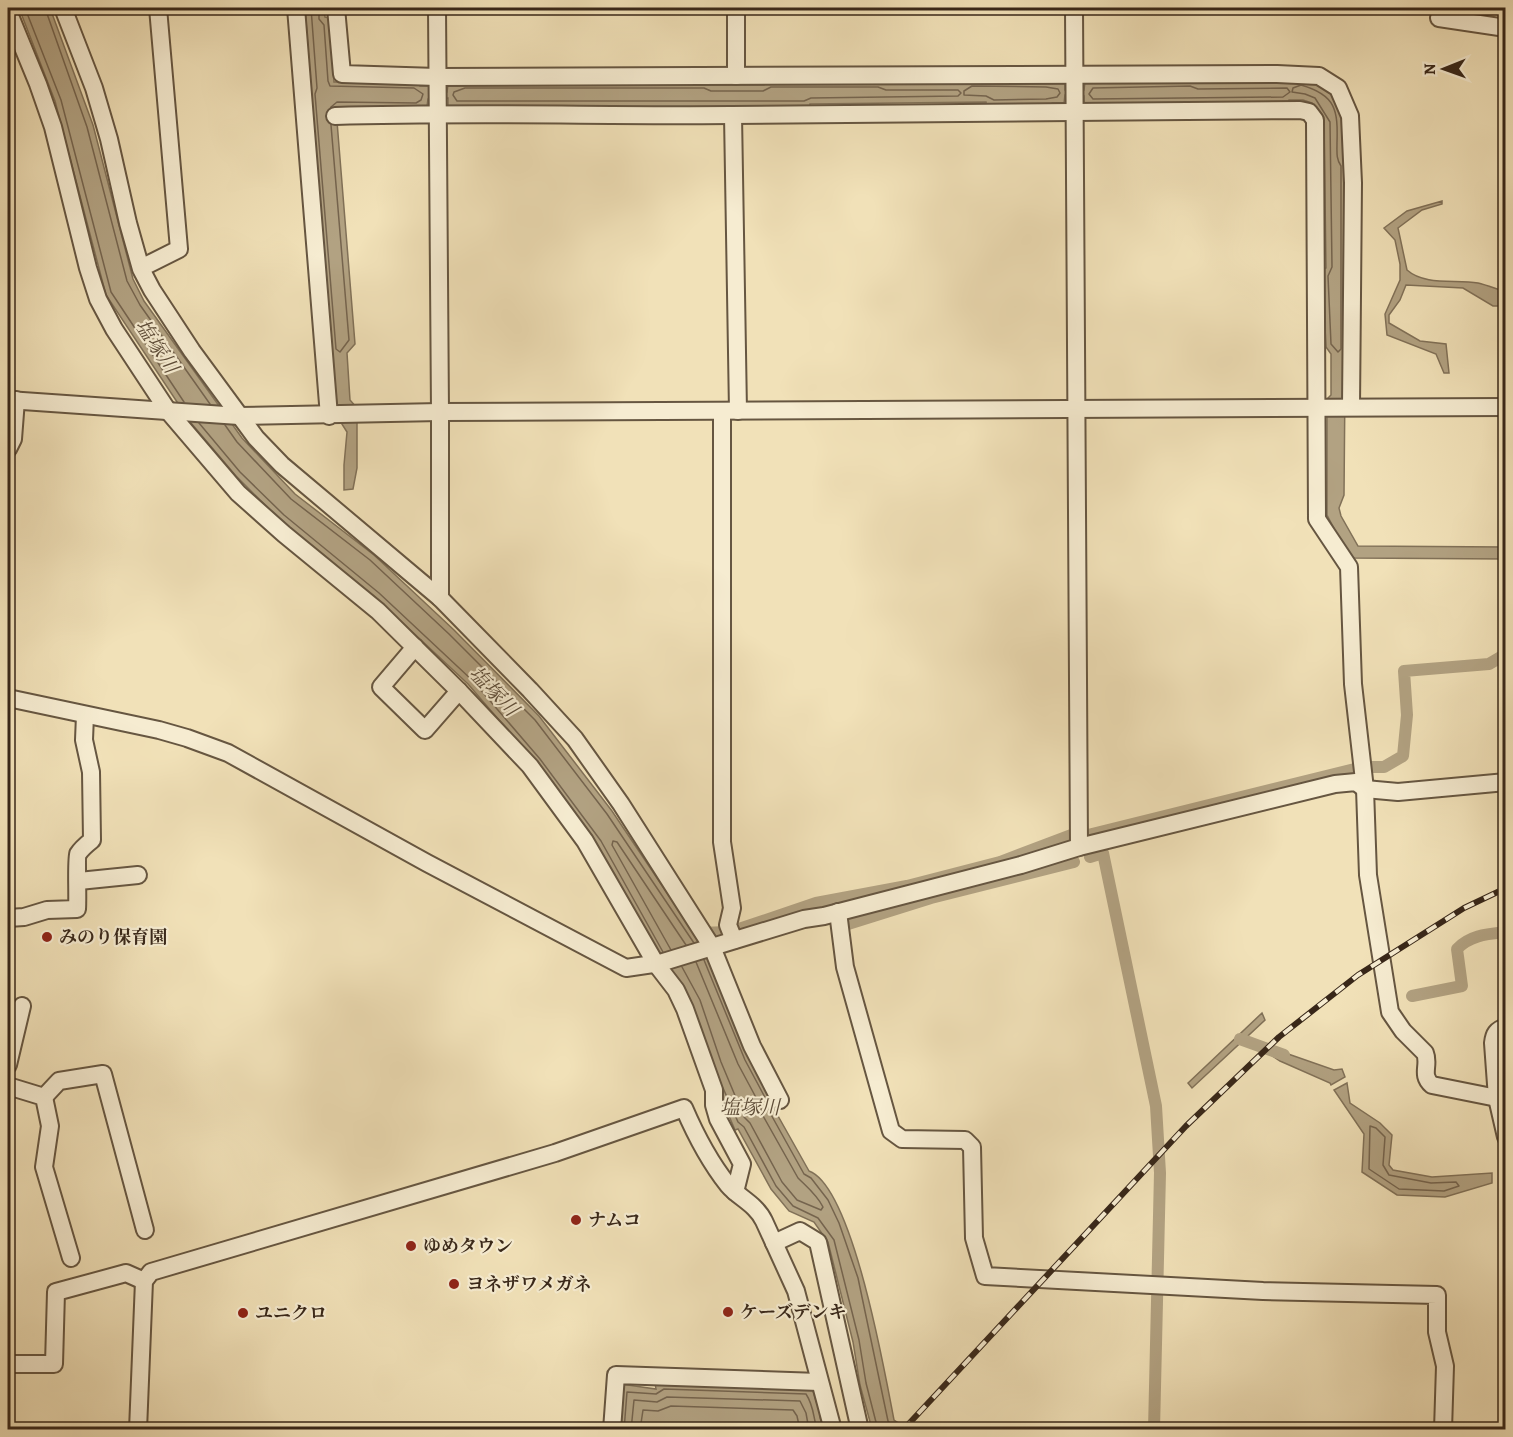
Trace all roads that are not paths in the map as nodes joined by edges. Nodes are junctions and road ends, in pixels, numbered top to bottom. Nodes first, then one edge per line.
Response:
1 (63, 8) edge
2 (158, 8) edge
3 (296, 8) edge
4 (336, 8) edge
5 (437, 8) edge
6 (736, 8) edge
7 (1074, 8) edge
8 (8, 11) edge
9 (1439, 18) dead end
10 (1506, 28) edge
11 (1074, 75) junction
12 (736, 76) junction
13 (437, 77) junction
14 (1076, 111) junction
15 (438, 113) junction
16 (335, 116) dead end
17 (733, 116) junction
18 (149, 264) dead end
19 (12, 400) edge
20 (1351, 407) junction
21 (1506, 407) edge
22 (1317, 408) junction
23 (1077, 409) junction
24 (170, 411) junction
25 (440, 412) junction
26 (730, 412) junction
27 (239, 416) junction
28 (329, 416) junction
29 (8, 449) edge
30 (440, 598) junction
31 (415, 647) junction
32 (459, 691) junction
33 (8, 698) edge
34 (85, 715) junction
35 (1506, 782) edge
36 (1365, 789) junction
37 (1079, 847) junction
38 (138, 875) dead end
39 (79, 881) junction
40 (838, 912) junction
41 (8, 918) edge
42 (734, 940) junction
43 (712, 947) junction
44 (658, 963) junction
45 (22, 1006) dead end
46 (1506, 1027) edge
47 (8, 1065) edge
48 (8, 1086) edge
49 (44, 1097) junction
50 (1497, 1098) junction
51 (780, 1100) dead end
52 (1506, 1137) edge
53 (735, 1192) junction
54 (145, 1230) dead end
55 (774, 1243) junction
56 (71, 1258) dead end
57 (144, 1281) junction
58 (8, 1364) edge
59 (819, 1382) junction
60 (138, 1430) edge
61 (612, 1430) edge
62 (833, 1430) edge
63 (860, 1430) edge
64 (1443, 1430) edge

1 - 27 street
2 - 18 street
3 - 28 street
4 - 13 street
5 - 13 street
6 - 12 street
7 - 11 street
8 - 24 street
9 - 10 street
11 - 12 street
11 - 14 street
11 - 20 street
12 - 13 street
13 - 15 street
14 - 17 street
14 - 22 street
14 - 23 street
15 - 16 street
15 - 17 street
15 - 25 street
17 - 26 street
19 - 24 street
19 - 29 street
20 - 21 street
20 - 22 street
22 - 23 street
22 - 36 street
23 - 26 street
23 - 37 street
24 - 27 street
24 - 31 street
25 - 26 street
25 - 28 street
25 - 30 street
26 - 42 street
27 - 28 street
27 - 30 street
30 - 43 street
31 - 32 street
31 - 32 street
32 - 44 street
33 - 34 street
34 - 39 street
34 - 44 street
35 - 36 street
36 - 37 street
36 - 50 street
37 - 40 street
38 - 39 street
39 - 41 street
40 - 42 street
40 - 64 street
42 - 43 street
43 - 44 street
43 - 51 street
44 - 53 street
45 - 47 street
46 - 50 street
48 - 49 street
49 - 54 street
49 - 56 street
50 - 52 street
53 - 55 street
53 - 57 street
55 - 59 street
55 - 63 street
57 - 58 street
57 - 60 street
59 - 61 street
59 - 62 street

